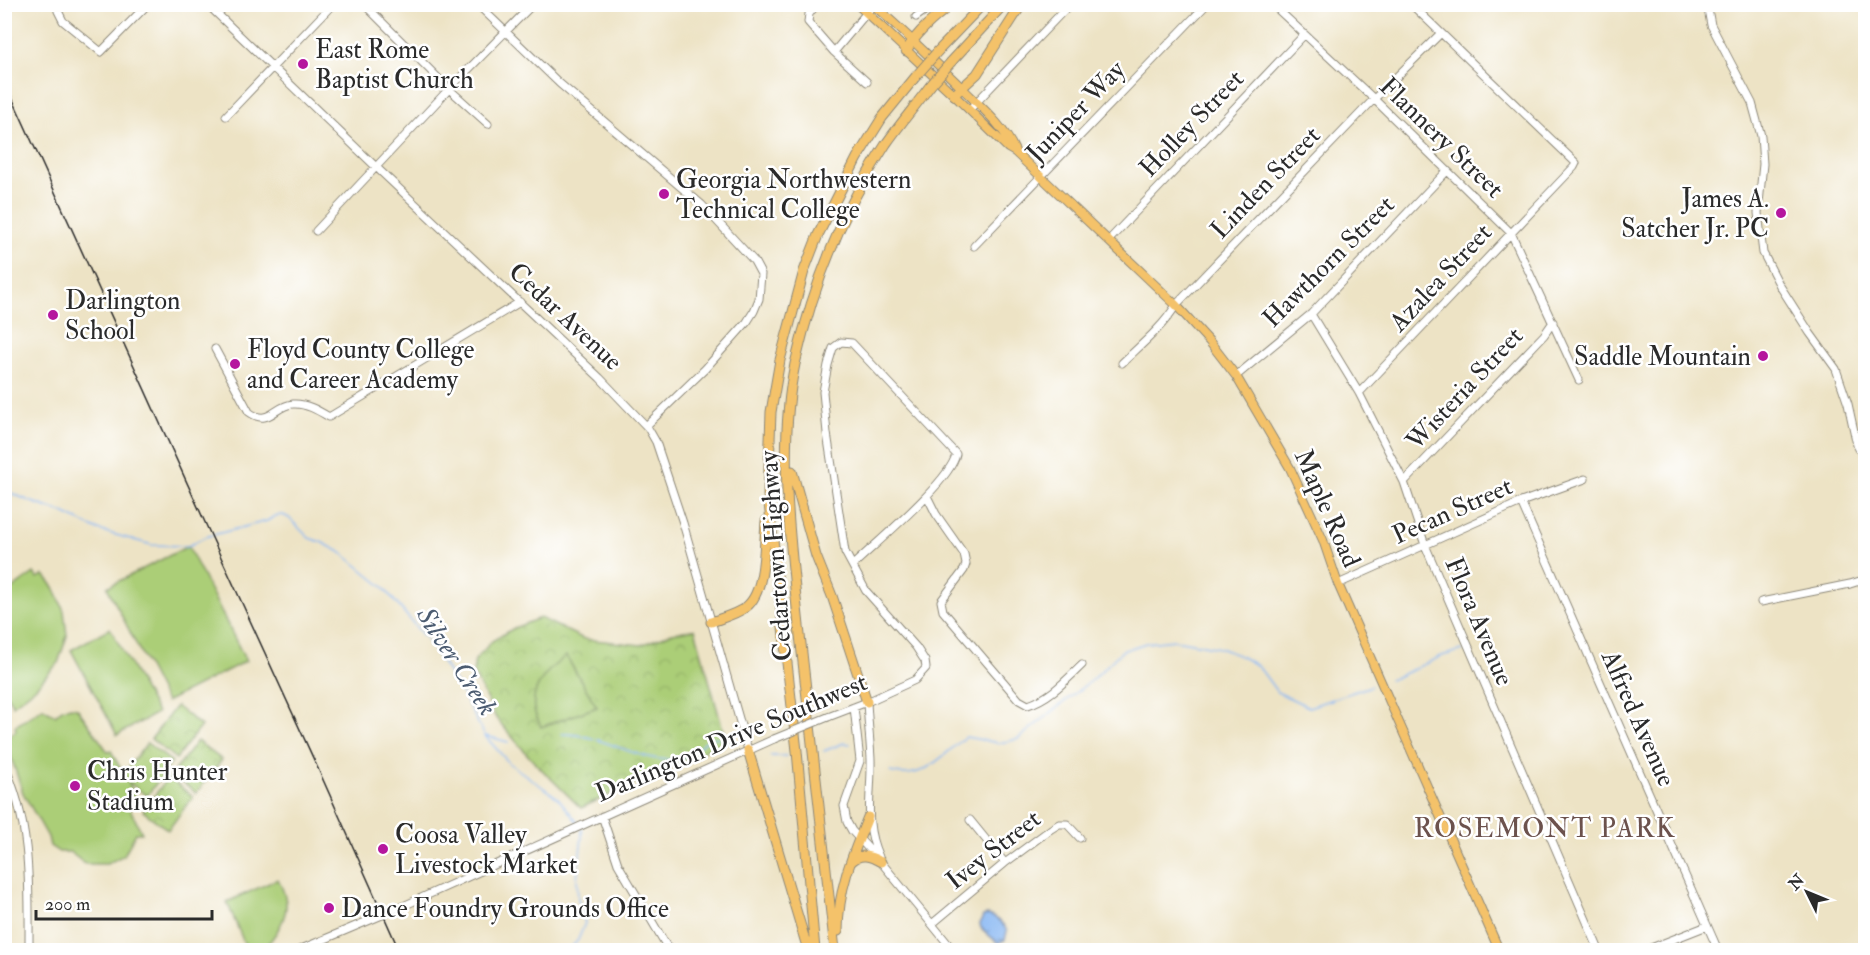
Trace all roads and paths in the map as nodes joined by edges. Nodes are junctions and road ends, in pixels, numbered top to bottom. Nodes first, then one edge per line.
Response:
1 (64, 4) edge
2 (148, 4) edge
3 (207, 4) edge
4 (333, 4) edge
5 (364, 4) edge
6 (477, 4) edge
7 (533, 4) edge
8 (817, 4) edge
9 (857, 4) edge
10 (934, 4) edge
11 (952, 4) edge
12 (983, 4) edge
13 (1004, 4) edge
14 (1022, 4) edge
15 (1070, 4) edge
16 (1207, 4) edge
17 (1272, 4) edge
18 (1411, 4) edge
19 (1707, 4) edge
20 (872, 5) edge
21 (866, 14) junction
22 (916, 17) dead end
23 (506, 32) junction
24 (1441, 33) junction
25 (1304, 35) junction
26 (913, 40) junction
27 (906, 51) junction
28 (834, 52) junction
29 (272, 68) junction
30 (867, 82) dead end
31 (449, 89) junction
32 (958, 91) junction
33 (1374, 99) junction
34 (976, 102) junction
35 (969, 110) junction
36 (226, 116) dead end
37 (488, 124) dead end
38 (1016, 152) junction
39 (375, 166) junction
40 (1447, 171) junction
41 (1041, 177) junction
42 (316, 231) dead end
43 (1511, 233) junction
44 (1109, 240) junction
45 (974, 246) dead end
46 (520, 302) junction
47 (1176, 305) junction
48 (1311, 314) junction
49 (1553, 322) junction
50 (215, 349) dead end
51 (1122, 363) dead end
52 (1236, 376) junction
53 (1579, 380) dead end
54 (1359, 393) junction
55 (646, 426) junction
56 (787, 454) junction
57 (1866, 462) edge
58 (1585, 479) dead end
59 (1404, 482) junction
60 (768, 495) junction
61 (927, 496) junction
62 (1521, 502) junction
63 (1425, 545) junction
64 (853, 565) junction
65 (1866, 579) edge
66 (1338, 584) junction
67 (1761, 602) dead end
68 (711, 622) junction
69 (1082, 665) dead end
70 (867, 702) junction
71 (854, 707) junction
72 (748, 750) junction
73 (4, 765) edge
74 (599, 817) junction
75 (868, 817) junction
76 (970, 820) dead end
77 (1080, 838) dead end
78 (859, 839) junction
79 (881, 862) junction
80 (1005, 862) junction
81 (849, 864) junction
82 (932, 924) junction
83 (1707, 926) junction
84 (835, 950) edge
85 (29, 951) edge
86 (299, 951) edge
87 (669, 951) edge
88 (808, 951) edge
89 (815, 951) edge
90 (953, 951) edge
91 (1499, 951) edge
92 (1599, 951) edge
93 (1646, 951) edge
94 (1718, 951) edge

1 - 2 street
3 - 29 street, Cedar Avenue
4 - 29 street
5 - 31 street
6 - 23 street
7 - 23 street
8 - 28 street
9 - 21 main road, Maple Road
10 - 22 street
11 - 26 highway
12 - 60 highway, Cedartown Highway, bridge
13 - 56 highway, Cedartown Highway, bridge
14 - 32 highway
15 - 34 street
16 - 41 street, Juniper Way
17 - 25 street, Flannery Street
18 - 24 street
19 - 57 street
20 - 21 street
20 - 26 main road, Maple Road
21 - 27 main road, Maple Road
21 - 28 street
23 - 31 street
23 - 55 street
24 - 33 street, Linden Street
24 - 43 street, Azalea Street
25 - 33 street, Flannery Street
25 - 44 street, Holley Street
26 - 27 highway
26 - 32 main road, Maple Road
27 - 32 main road, Maple Road
28 - 30 street
29 - 36 street
29 - 39 street, Cedar Avenue
31 - 37 street
31 - 39 street
32 - 34 main road, Maple Road
32 - 35 main road, Maple Road
33 - 40 street, Flannery Street
33 - 47 street, Linden Street
34 - 35 street
34 - 38 main road, Maple Road
35 - 38 main road, Maple Road
38 - 41 main road, Maple Road
39 - 42 street
39 - 46 street, Cedar Avenue
40 - 43 street, Flannery Street
40 - 48 street, Hawthorn Street
41 - 44 main road, Maple Road
41 - 45 street, Juniper Way
43 - 49 street, Flannery Street
43 - 54 street, Azalea Street
44 - 47 main road, Maple Road
46 - 50 street
46 - 55 street, Cedar Avenue
47 - 51 street, Linden Street
47 - 52 main road, Maple Road
48 - 52 street, Hawthorn Street
48 - 54 street, Flora Avenue
49 - 53 street, Flannery Street
49 - 59 street, Wisteria Street
52 - 66 main road, Maple Road
54 - 59 street, Flora Avenue
55 - 68 street, Cedar Avenue
56 - 70 highway
56 - 84 highway, Cedartown Highway
58 - 62 street, Pecan Street
59 - 63 street, Flora Avenue
60 - 68 highway
60 - 89 highway, Cedartown Highway
61 - 64 street
61 - 64 street
61 - 69 street
62 - 63 street, Pecan Street
62 - 83 street, Alfred Avenue
63 - 66 street, Pecan Street
63 - 92 street, Flora Avenue
64 - 70 street, Darlington Drive Southwest
65 - 67 street
66 - 91 main road, Maple Road
68 - 72 street, Cedar Avenue
70 - 71 street, Darlington Drive Southwest
70 - 75 street
71 - 72 street, Darlington Drive Southwest, bridge
71 - 78 street
72 - 74 street, Darlington Drive Southwest
72 - 88 highway
73 - 85 street
74 - 86 street, Darlington Drive Southwest
74 - 87 street
75 - 78 highway
75 - 79 street
76 - 80 street
77 - 80 street, Ivey Street
78 - 79 street
78 - 81 highway
79 - 81 highway
79 - 82 street
80 - 82 street, Ivey Street
81 - 84 highway
82 - 90 street
83 - 93 street
83 - 94 street, Alfred Avenue

